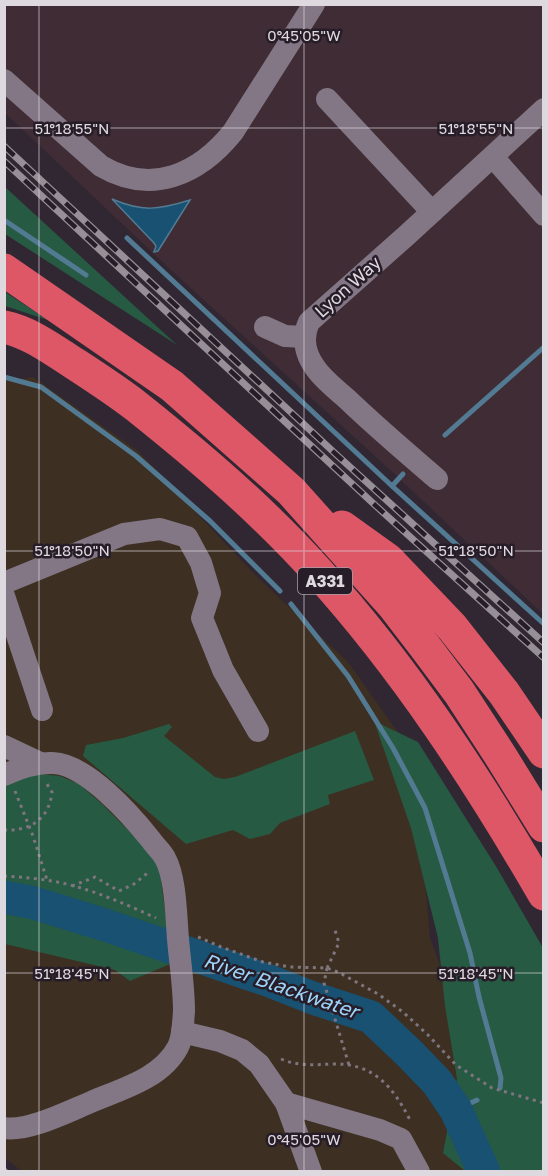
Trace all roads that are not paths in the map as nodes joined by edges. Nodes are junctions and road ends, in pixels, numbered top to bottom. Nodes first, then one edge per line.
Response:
1 (314, 4) edge
2 (4, 80) edge
3 (327, 99) dead end
4 (543, 109) edge
5 (493, 157) junction
6 (432, 212) junction
7 (543, 215) edge
8 (4, 270) edge
9 (4, 327) edge
10 (265, 327) dead end
11 (305, 337) junction
12 (437, 479) dead end
13 (291, 491) junction
14 (4, 583) edge
15 (4, 596) edge
16 (42, 710) dead end
17 (258, 731) dead end
18 (4, 746) edge
19 (543, 752) edge
20 (41, 773) junction
21 (6, 774) edge
22 (543, 826) edge
23 (543, 894) edge
24 (182, 1032) junction
25 (286, 1102) junction
26 (4, 1128) edge
27 (311, 1172) edge
28 (419, 1172) edge

1 - 2 street
3 - 6 street
4 - 5 street, Lyon Way
5 - 6 street, Lyon Way
5 - 7 street
6 - 11 street, Lyon Way
8 - 13 highway, A331
9 - 23 highway, A331
10 - 11 street
11 - 12 street, Lyon Way
13 - 19 highway
13 - 22 highway, A331
14 - 17 street
15 - 16 street
18 - 20 street
20 - 21 street
20 - 24 street
24 - 25 street
24 - 26 street
25 - 27 street
25 - 28 street

